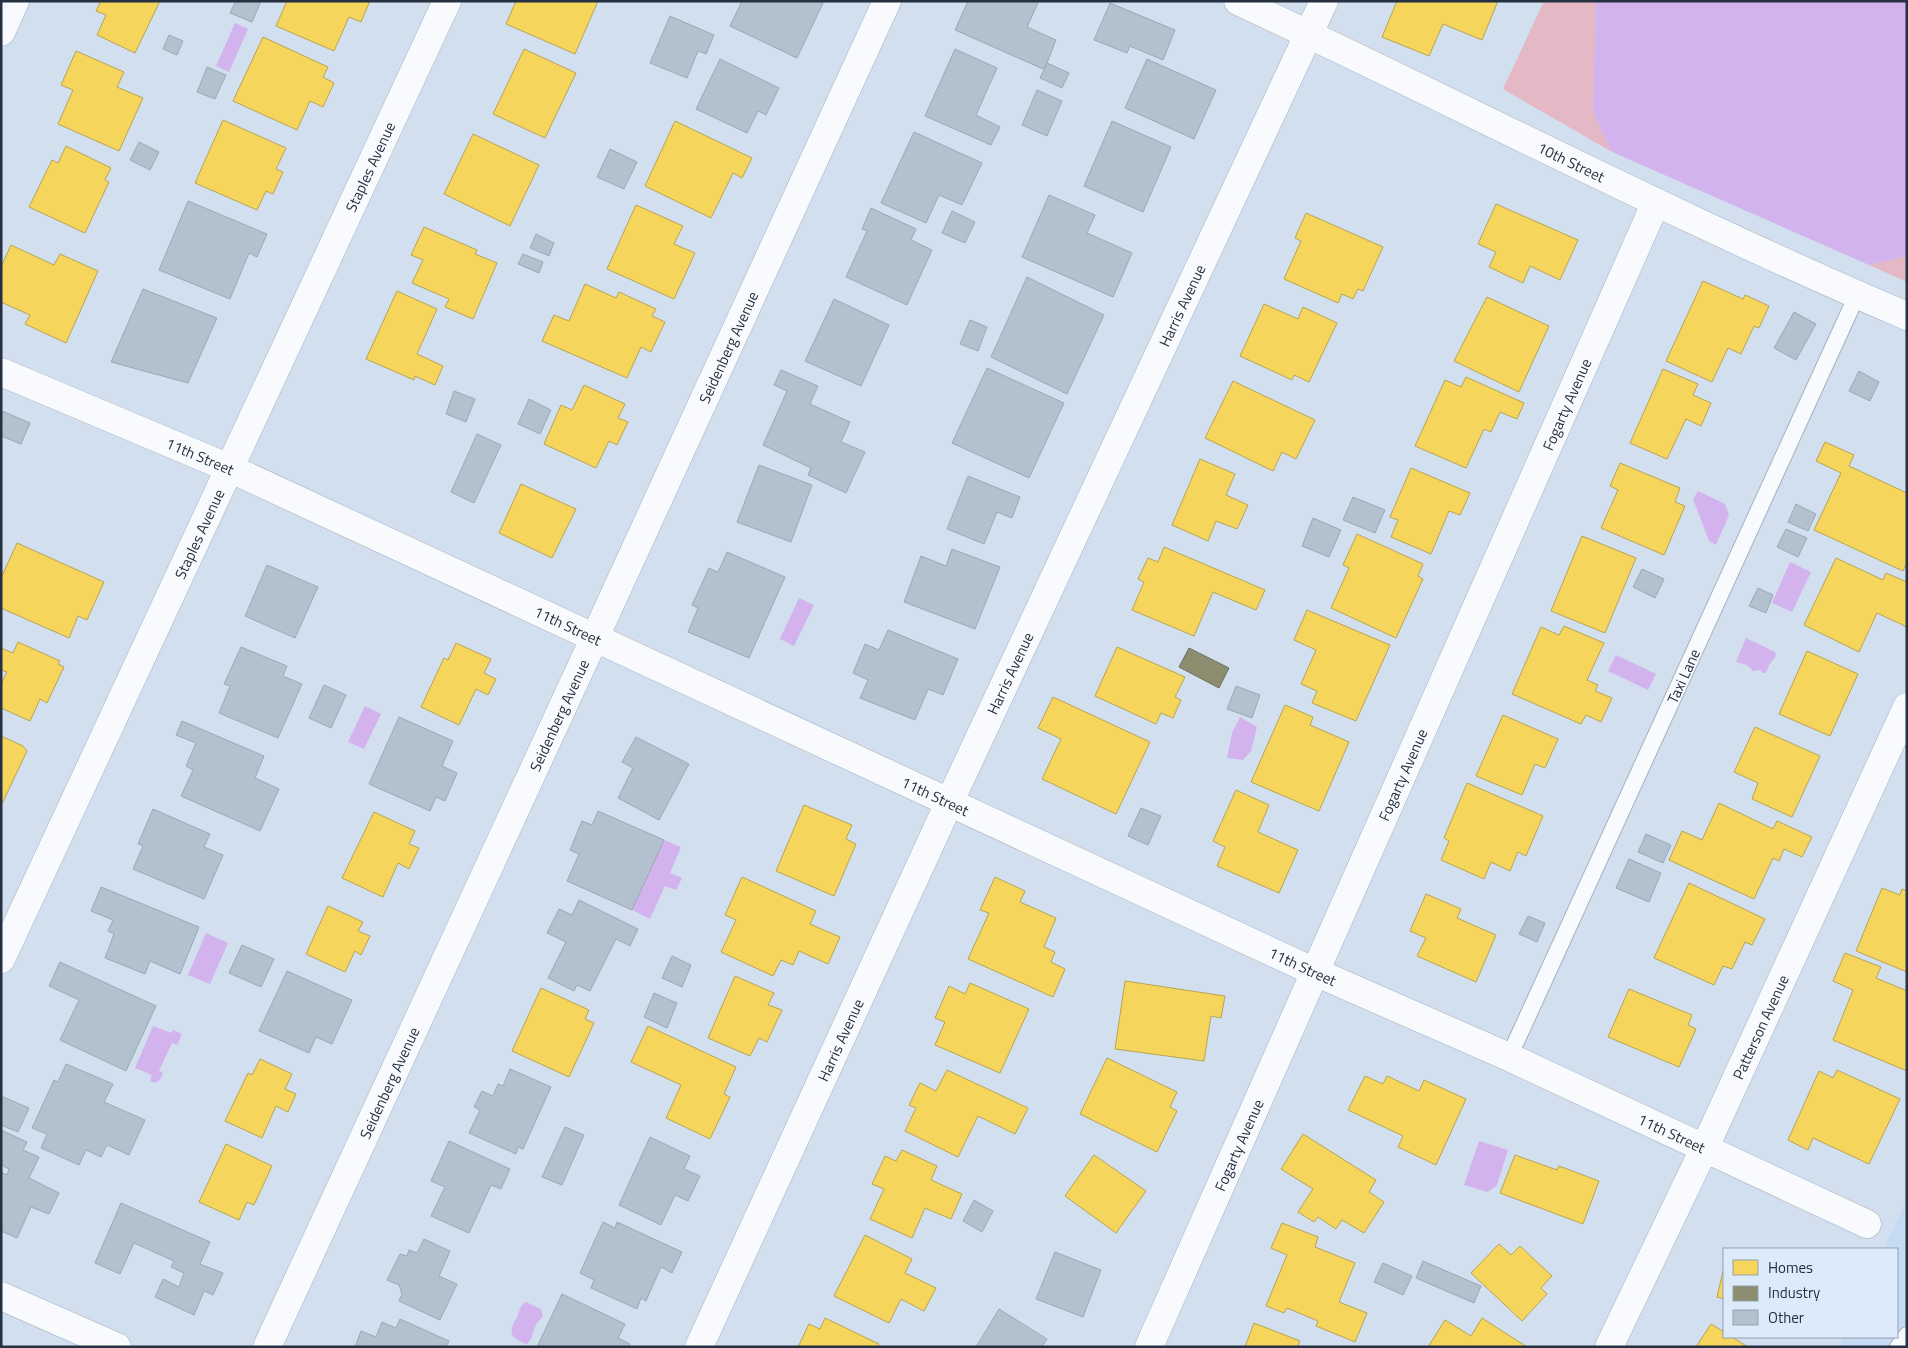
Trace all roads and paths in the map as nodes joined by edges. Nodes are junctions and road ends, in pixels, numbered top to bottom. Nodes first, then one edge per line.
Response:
1 (15, 1) edge
2 (447, 1) edge
3 (887, 1) edge
4 (1238, 1) edge
5 (1324, 1) edge
6 (1, 32) edge
7 (1308, 34) junction
8 (1656, 202) junction
9 (1857, 295) junction
10 (1907, 316) edge
11 (1, 372) edge
12 (229, 468) junction
13 (595, 637) junction
14 (1907, 707) edge
15 (949, 803) junction
16 (1, 959) edge
17 (1315, 972) junction
18 (1509, 1057) junction
19 (1705, 1147) junction
20 (1867, 1224) dead end
21 (1, 1296) edge
22 (1907, 1335) edge
23 (118, 1347) edge
24 (267, 1347) edge
25 (699, 1347) edge
26 (1149, 1347) edge
27 (1610, 1347) edge
28 (1898, 1347) edge

1 - 6 street
2 - 12 street, Staples Avenue
3 - 13 street, Seidenberg Avenue
4 - 7 street, 10th Street
5 - 7 street, Harris Avenue
7 - 8 street, 10th Street
7 - 15 street, Harris Avenue
8 - 9 street, 10th Street
8 - 17 street, Fogarty Avenue
9 - 10 street, 10th Street
9 - 18 lane, Taxi Lane
11 - 12 street, 11th Street
12 - 13 street, 11th Street
12 - 16 street, Staples Avenue
13 - 15 street, 11th Street
13 - 24 street, Seidenberg Avenue
14 - 19 street, Patterson Avenue
15 - 17 street, 11th Street
15 - 25 street, Harris Avenue
17 - 18 street, 11th Street
17 - 26 street, Fogarty Avenue
18 - 19 street, 11th Street
19 - 20 street, 11th Street
19 - 27 street, Patterson Avenue
21 - 23 street
22 - 28 lane

